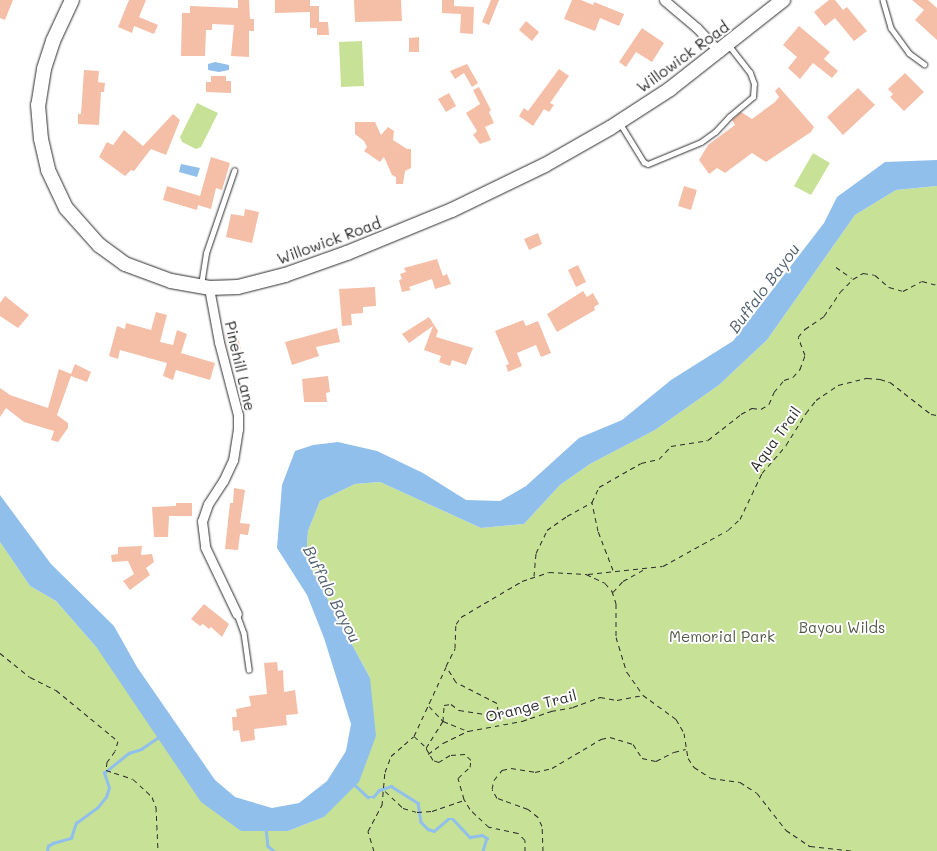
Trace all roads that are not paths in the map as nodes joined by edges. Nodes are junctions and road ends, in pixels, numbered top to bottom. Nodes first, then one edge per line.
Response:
1 (72, 0) edge
2 (664, 0) edge
3 (783, 0) edge
4 (883, 0) edge
5 (724, 49) junction
6 (924, 64) dead end
7 (619, 122) junction
8 (234, 170) dead end
9 (205, 287) junction
10 (237, 614) joint
11 (249, 670) dead end

1 - 9 street, Willowick Road
2 - 5 street
3 - 5 street, Willowick Road
4 - 6 lane
5 - 7 street, Willowick Road
5 - 7 lane
7 - 9 street, Willowick Road
8 - 9 lane
9 - 10 street, Pinehill Lane
10 - 11 lane

